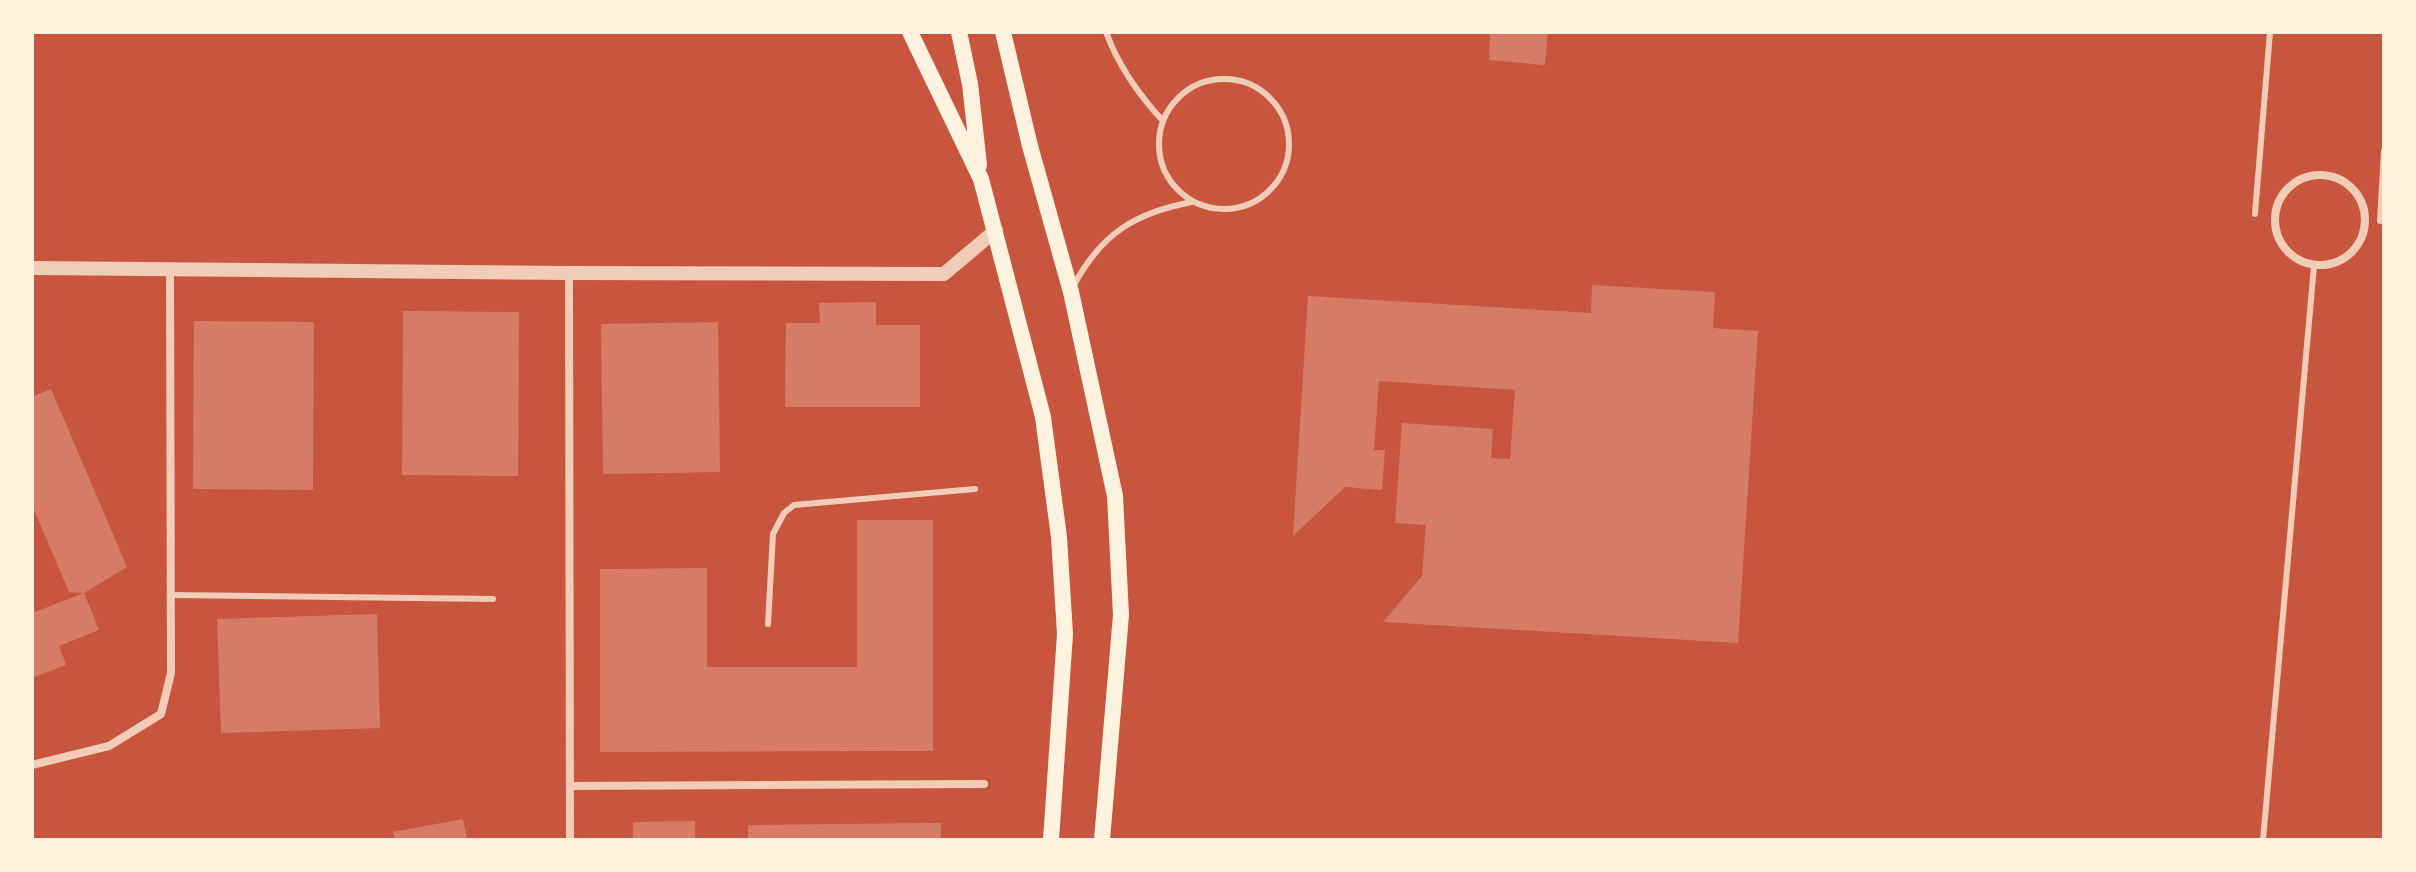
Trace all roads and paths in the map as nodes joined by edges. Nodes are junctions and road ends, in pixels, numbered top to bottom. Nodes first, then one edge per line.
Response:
1 (910, 32) edge
2 (959, 32) edge
3 (1003, 32) edge
4 (1106, 32) edge
5 (2270, 32) edge
6 (1163, 121) junction
7 (2384, 151) edge
8 (981, 179) junction
9 (1192, 202) junction
10 (2255, 214) dead end
11 (2380, 221) dead end
12 (996, 230) junction
13 (2314, 266) junction
14 (32, 268) edge
15 (170, 269) junction
16 (569, 273) junction
17 (1071, 292) junction
18 (975, 489) dead end
19 (170, 595) junction
20 (493, 599) dead end
21 (768, 624) dead end
22 (32, 765) edge
23 (984, 784) dead end
24 (570, 786) junction
25 (570, 840) edge
26 (1051, 840) edge
27 (1102, 840) edge
28 (2263, 840) edge

1 - 8 main road
2 - 8 main road
3 - 17 main road
4 - 6 lane
5 - 10 lane
6 - 9 lane
6 - 9 lane
7 - 11 lane
8 - 12 main road
9 - 17 lane
12 - 16 street
12 - 26 main road
13 - 13 street
13 - 28 lane
14 - 15 street
15 - 16 street
15 - 19 street
16 - 24 street
17 - 27 main road
18 - 21 lane
19 - 20 lane
19 - 22 street
23 - 24 street
24 - 25 street

